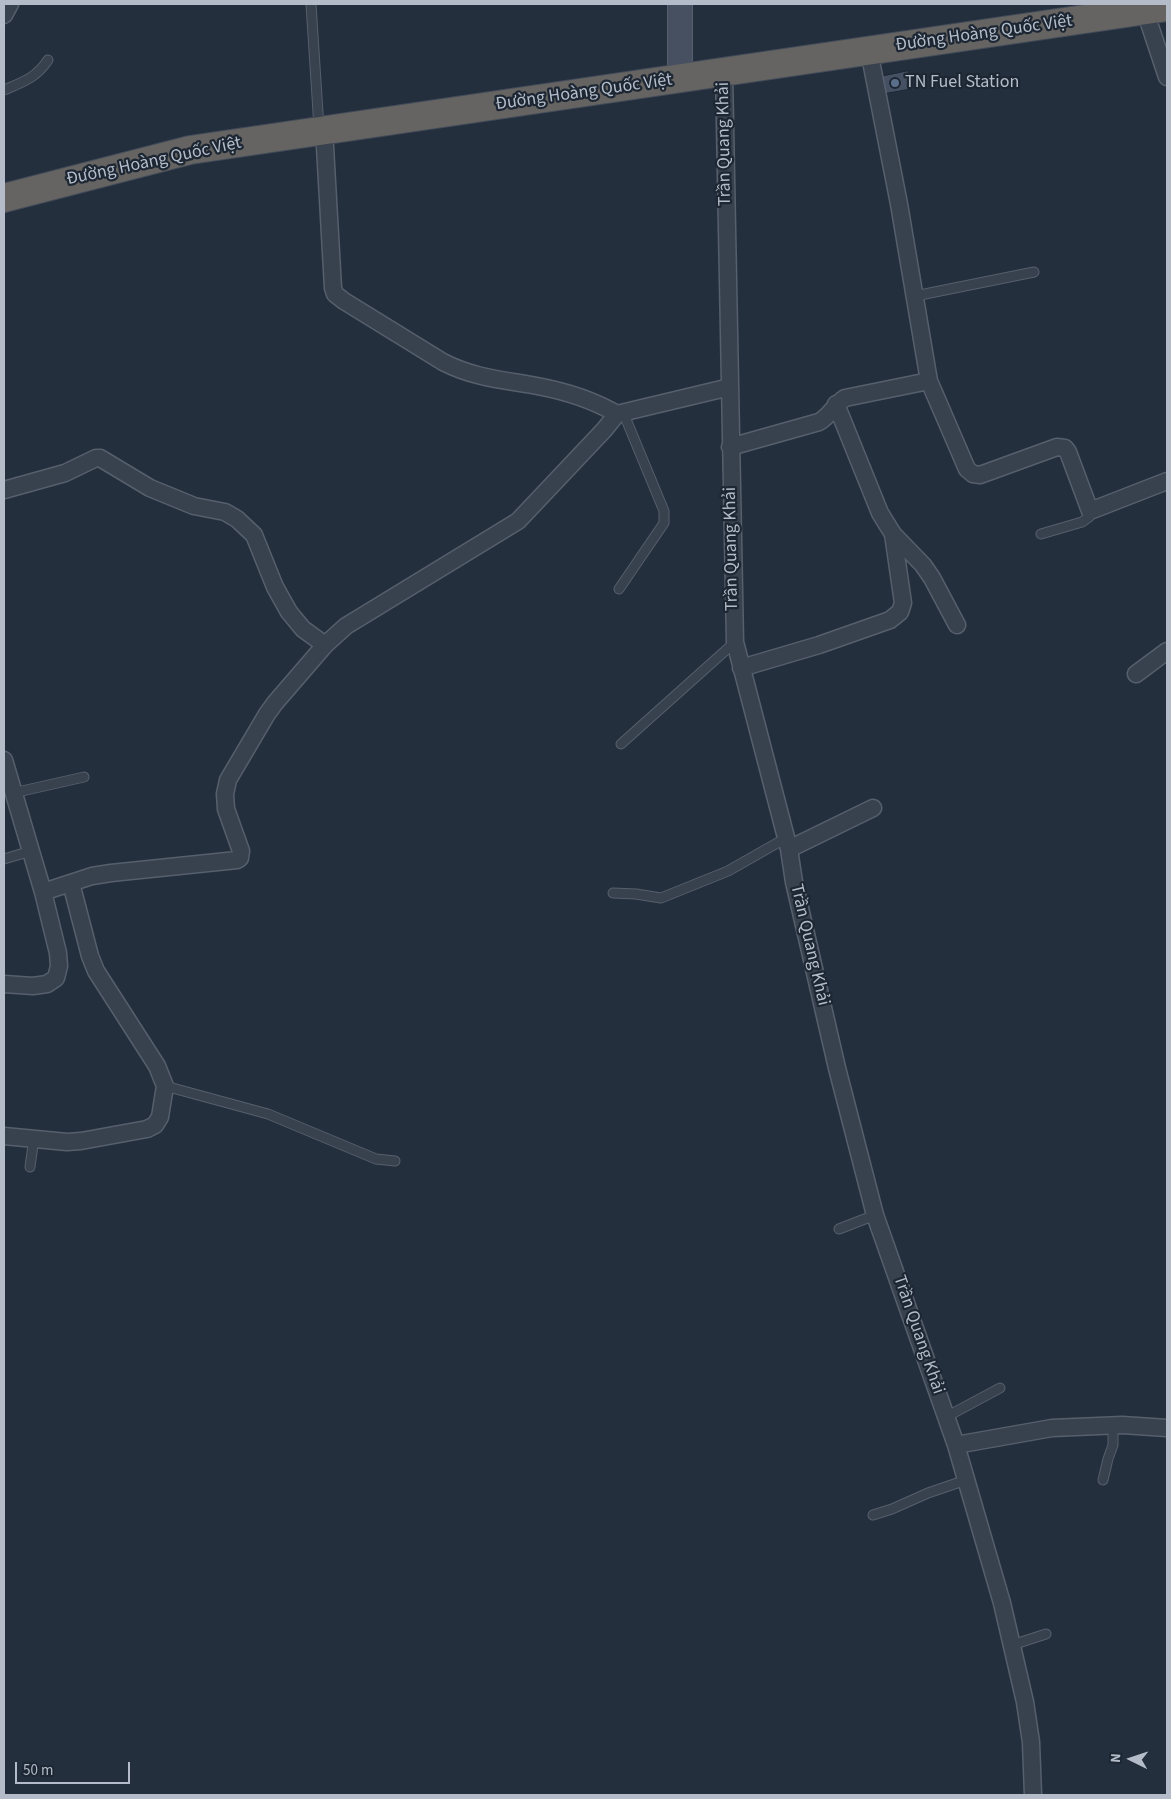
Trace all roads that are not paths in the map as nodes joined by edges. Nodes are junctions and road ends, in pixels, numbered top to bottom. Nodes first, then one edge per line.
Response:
1 (10, 4) edge
2 (311, 4) edge
3 (680, 4) edge
4 (1156, 9) edge
5 (4, 15) edge
6 (869, 51) junction
7 (48, 60) dead end
8 (724, 73) junction
9 (1167, 77) edge
10 (680, 79) junction
11 (4, 90) edge
12 (321, 130) junction
13 (4, 198) edge
14 (1034, 272) dead end
15 (915, 296) junction
16 (929, 381) junction
17 (730, 387) junction
18 (836, 404) junction
19 (620, 413) junction
20 (730, 447) junction
21 (1167, 481) edge
22 (4, 490) edge
23 (1090, 510) junction
24 (894, 534) junction
25 (1041, 534) dead end
26 (619, 589) dead end
27 (957, 624) dead end
28 (735, 642) junction
29 (325, 645) junction
30 (1167, 651) edge
31 (741, 668) junction
32 (1136, 674) dead end
33 (621, 744) dead end
34 (4, 760) edge
35 (84, 777) dead end
36 (13, 793) junction
37 (874, 808) dead end
38 (787, 844) junction
39 (31, 851) junction
40 (4, 859) edge
41 (70, 883) junction
42 (43, 892) junction
43 (612, 894) dead end
44 (4, 984) edge
45 (165, 1086) junction
46 (4, 1136) edge
47 (34, 1138) junction
48 (395, 1161) dead end
49 (30, 1167) dead end
50 (875, 1215) junction
51 (839, 1229) dead end
52 (1000, 1388) dead end
53 (946, 1417) junction
54 (1113, 1425) junction
55 (1167, 1428) edge
56 (956, 1445) junction
57 (966, 1480) junction
58 (1103, 1480) dead end
59 (874, 1515) dead end
60 (1046, 1634) dead end
61 (1012, 1645) junction
62 (1033, 1795) edge

1 - 5 street
2 - 12 lane
3 - 10 main road
4 - 6 highway, Đường Hoàng Quốc Việt
4 - 9 street
6 - 8 highway, Đường Hoàng Quốc Việt
6 - 15 street
7 - 11 lane
8 - 10 highway, Đường Hoàng Quốc Việt
8 - 17 street, Trần Quang Khải
10 - 12 highway, Đường Hoàng Quốc Việt
12 - 13 highway, Đường Hoàng Quốc Việt
12 - 19 street
14 - 15 lane
15 - 16 street
16 - 18 street
16 - 23 street
17 - 19 street
17 - 20 street, Trần Quang Khải
18 - 20 street
18 - 24 street
19 - 26 lane
19 - 29 street
20 - 28 street, Trần Quang Khải
21 - 23 street
22 - 29 street
23 - 25 lane
24 - 27 street
24 - 31 street
28 - 31 street, Trần Quang Khải
28 - 33 lane
29 - 41 street
30 - 32 street
31 - 38 street, Trần Quang Khải
34 - 36 street
35 - 36 lane
36 - 39 street
37 - 38 street
38 - 43 lane
38 - 50 street, Trần Quang Khải
39 - 40 lane
39 - 42 street
41 - 42 street
41 - 45 street
42 - 44 street
45 - 47 street
45 - 48 lane
46 - 47 street
47 - 49 lane
50 - 51 lane
50 - 53 street, Trần Quang Khải
52 - 53 lane
53 - 56 street, Trần Quang Khải
54 - 55 street
54 - 56 street
54 - 58 lane
56 - 57 street, Trần Quang Khải
57 - 59 lane
57 - 61 street, Trần Quang Khải
60 - 61 lane
61 - 62 street, Trần Quang Khải

